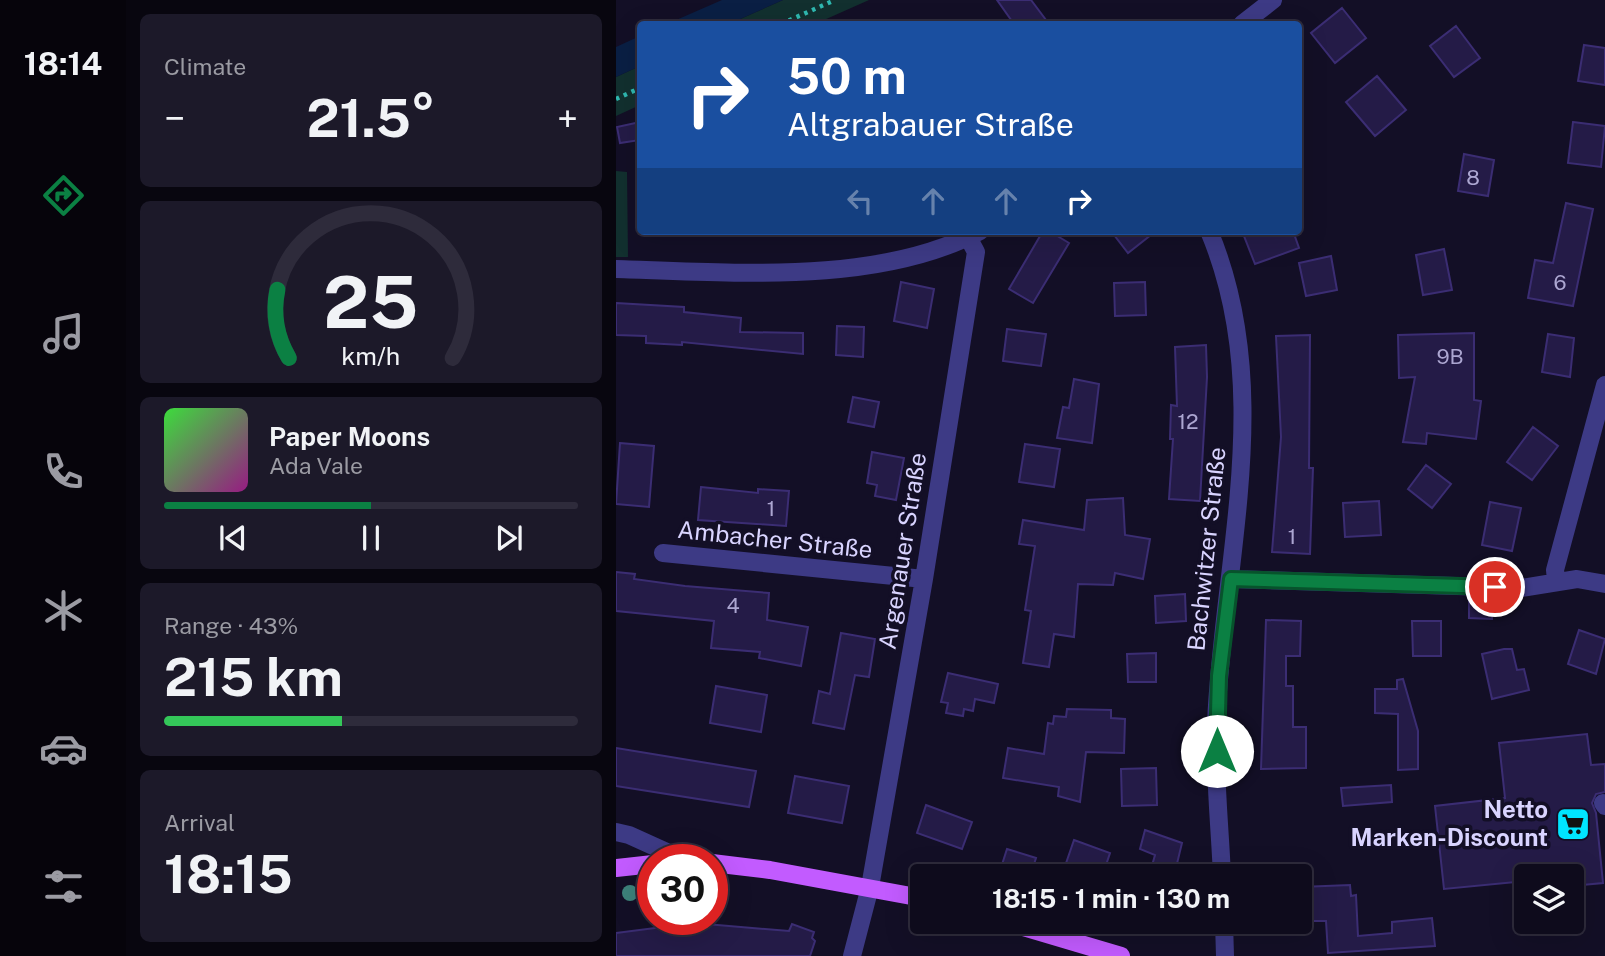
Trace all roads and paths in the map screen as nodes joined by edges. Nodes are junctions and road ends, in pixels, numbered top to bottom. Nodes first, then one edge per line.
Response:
1 (835, 0) edge
2 (1273, 0) edge
3 (788, 21) edge
4 (1246, 21) edge
5 (637, 89) edge
6 (616, 99) edge
7 (971, 235) edge
8 (974, 235) edge
9 (1210, 235) edge
10 (616, 269) edge
11 (1605, 385) edge
12 (663, 553) dead end
13 (924, 579) junction
14 (1231, 579) junction
15 (1556, 580) junction
16 (1605, 584) edge
17 (616, 832) edge
18 (649, 844) edge
19 (1221, 864) edge
20 (728, 865) edge
21 (637, 866) edge
22 (616, 868) edge
23 (870, 887) junction
24 (910, 895) edge
25 (1047, 934) edge
26 (1224, 934) edge
27 (852, 956) edge
28 (1121, 956) edge
29 (1225, 956) edge

1 - 3 path
2 - 4 street
5 - 6 path
7 - 10 street
8 - 13 street, Argenauer Straße
9 - 14 street, Bachwitzer Straße
11 - 15 street
12 - 13 street, Ambacher Straße
13 - 23 street, Argenauer Straße
14 - 15 street
14 - 19 street, Bachwitzer Straße
15 - 16 street
17 - 18 street
20 - 23 main road
21 - 22 main road
23 - 24 main road
23 - 27 street, Argenauer Straße
25 - 28 main road
26 - 29 street

